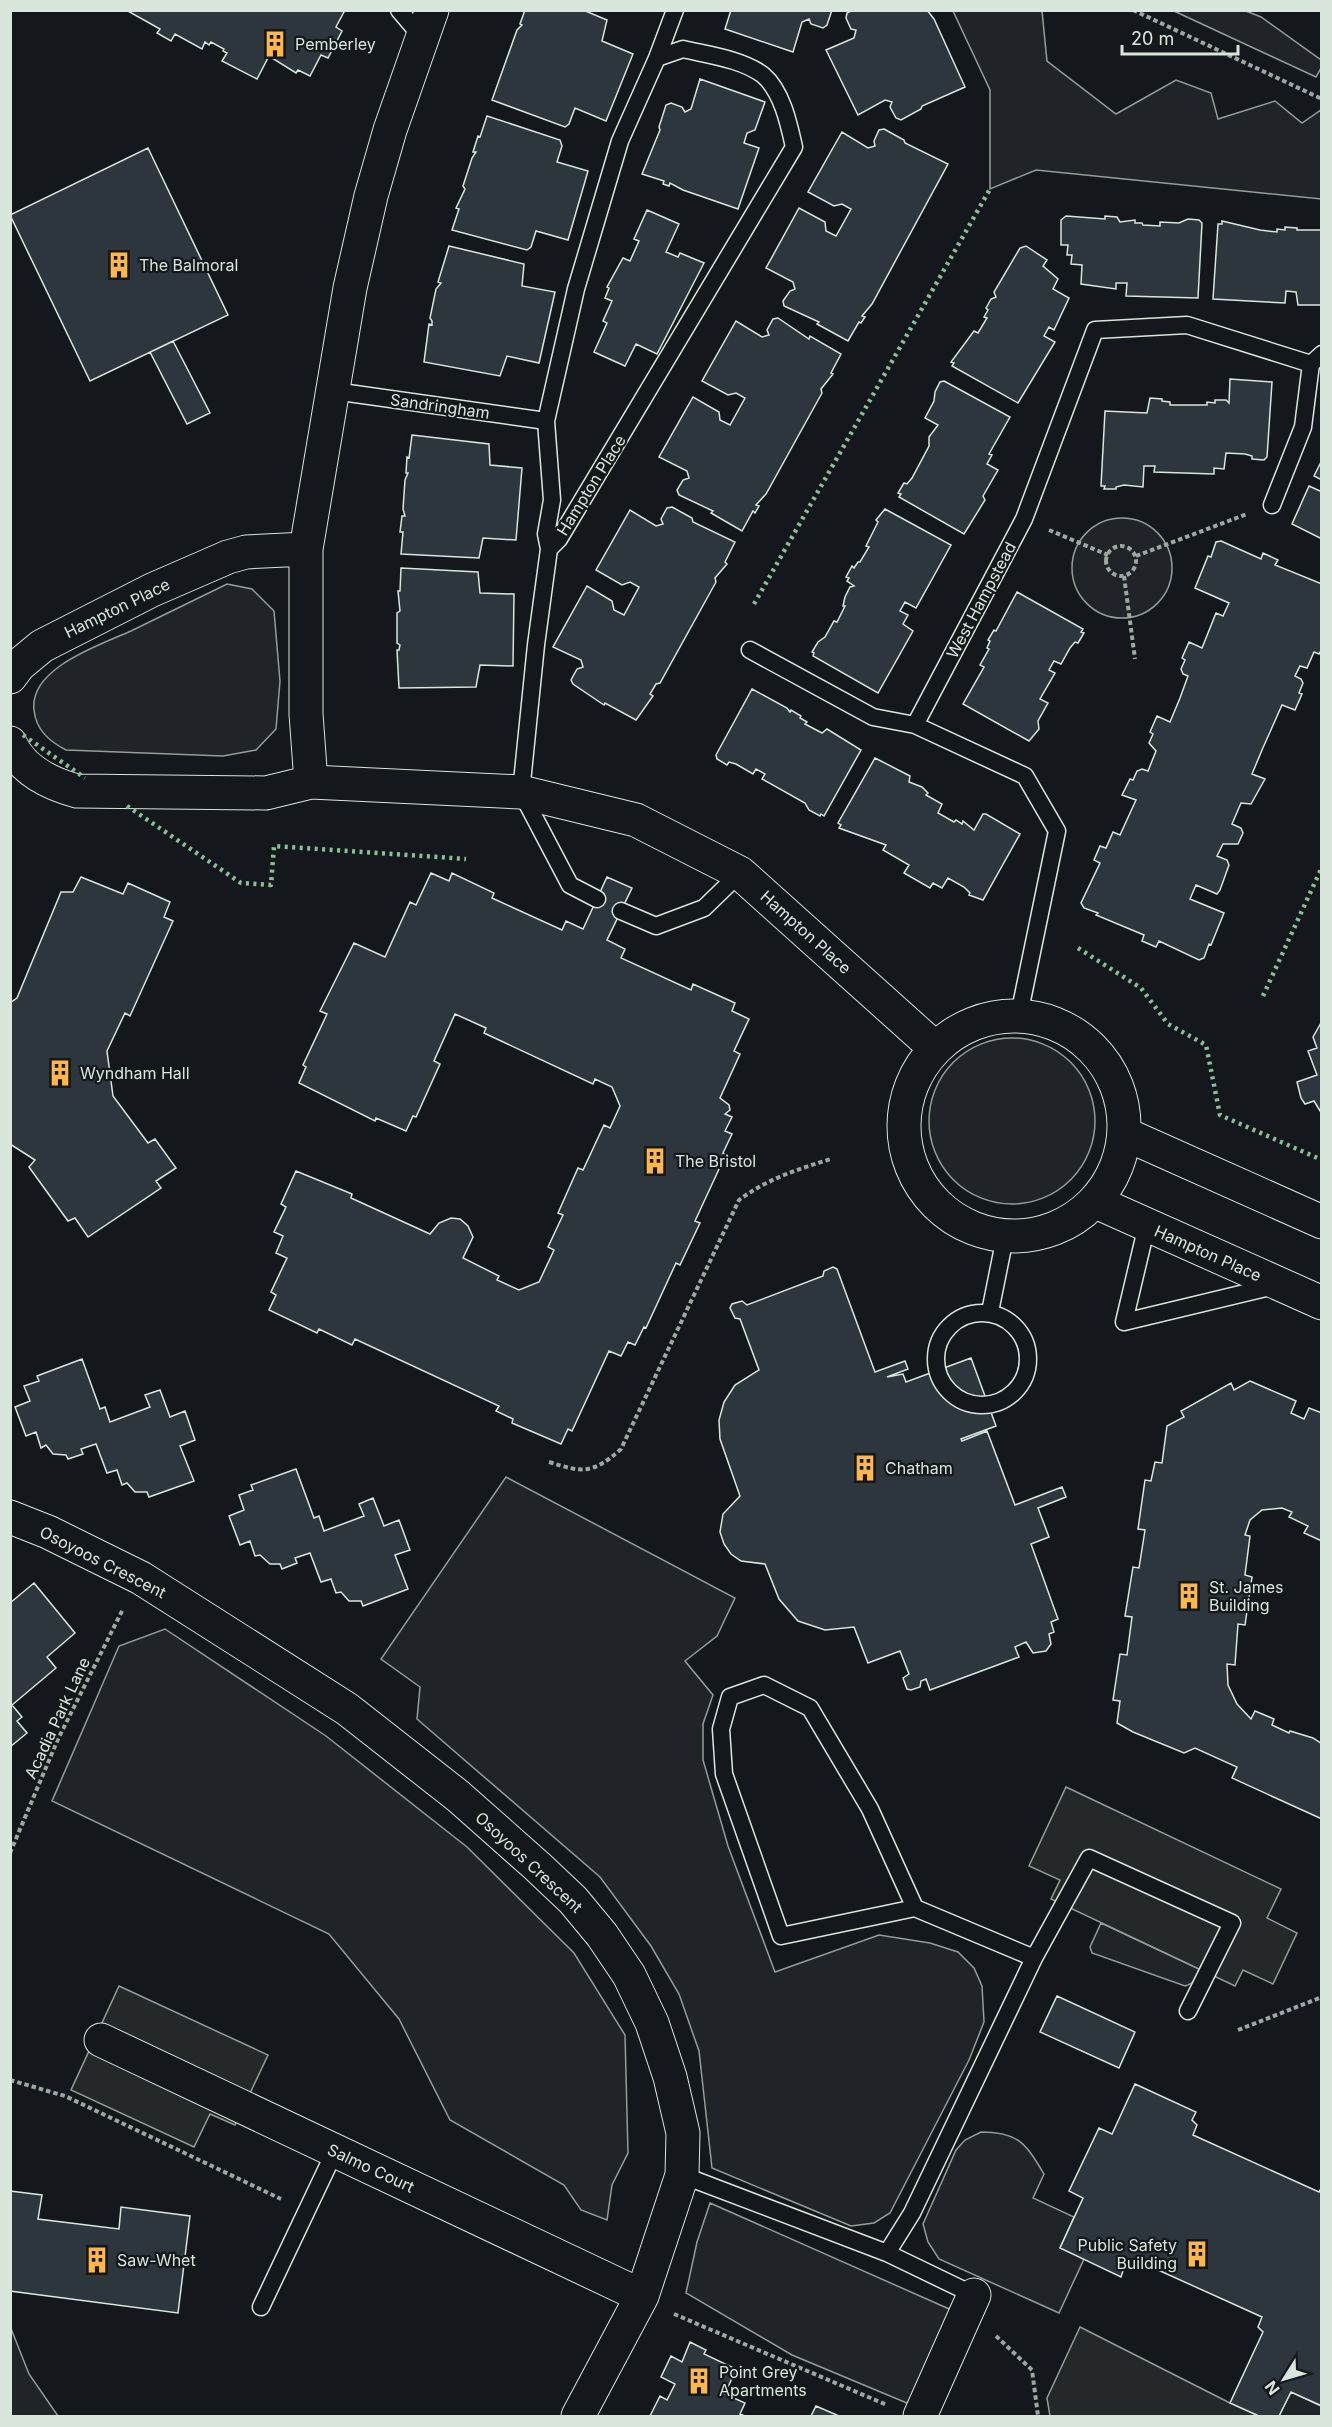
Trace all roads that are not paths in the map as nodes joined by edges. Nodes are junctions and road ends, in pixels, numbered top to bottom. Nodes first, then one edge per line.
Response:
1 (399, 10) edge
2 (675, 10) edge
3 (426, 23) edge
4 (657, 58) junction
5 (1316, 359) edge
6 (334, 391) junction
7 (546, 421) junction
8 (1272, 505) road end
9 (306, 549) junction
10 (549, 549) junction
11 (750, 650) dead end
12 (10, 677) edge
13 (915, 725) junction
14 (10, 743) edge
15 (311, 782) junction
16 (521, 792) junction
17 (740, 873) junction
18 (597, 899) dead end
19 (621, 911) dead end
20 (1019, 1015) junction
21 (935, 1048) junction
22 (1125, 1134) junction
23 (1096, 1202) junction
24 (1322, 1222) edge
25 (1147, 1225) junction
26 (1005, 1237) junction
27 (1281, 1285) junction
28 (1322, 1303) edge
29 (990, 1312) junction
30 (10, 1517) edge
31 (915, 1908) junction
32 (1034, 1958) junction
33 (1188, 2011) dead end
34 (101, 2040) dead end
35 (335, 2151) junction
36 (682, 2175) junction
37 (887, 2253) junction
38 (974, 2295) joint
39 (642, 2296) junction
40 (261, 2307) dead end
41 (906, 2412) edge
42 (578, 2416) edge

1 - 3 lane
2 - 4 lane, Hampton Place
3 - 6 street
4 - 7 lane, Hampton Place
4 - 10 lane, Hampton Place
5 - 8 lane
5 - 13 lane, West Hampstead
6 - 7 lane, Sandringham
6 - 9 street
7 - 10 lane, Hampton Place
9 - 12 street, Hampton Place
9 - 15 street
10 - 16 lane
11 - 13 lane
13 - 20 lane
14 - 15 street, Hampton Place
15 - 16 street, Hampton Place
16 - 17 street, Hampton Place
16 - 18 lane
17 - 19 lane
17 - 21 street, Hampton Place
20 - 21 street
20 - 22 street
21 - 26 street
22 - 23 street
22 - 24 street
23 - 25 street, Hampton Place
23 - 26 street
25 - 27 street, Hampton Place
25 - 27 lane
26 - 29 lane
27 - 28 street, Hampton Place
29 - 29 lane
30 - 36 street, Osoyoos Crescent
31 - 31 lane
31 - 32 lane
32 - 33 lane
32 - 37 lane
34 - 35 street, Salmo Court
35 - 39 street, Salmo Court
35 - 40 lane
36 - 37 lane
36 - 39 street, Osoyoos Crescent
37 - 38 lane
38 - 41 street
39 - 42 street, Osoyoos Crescent

